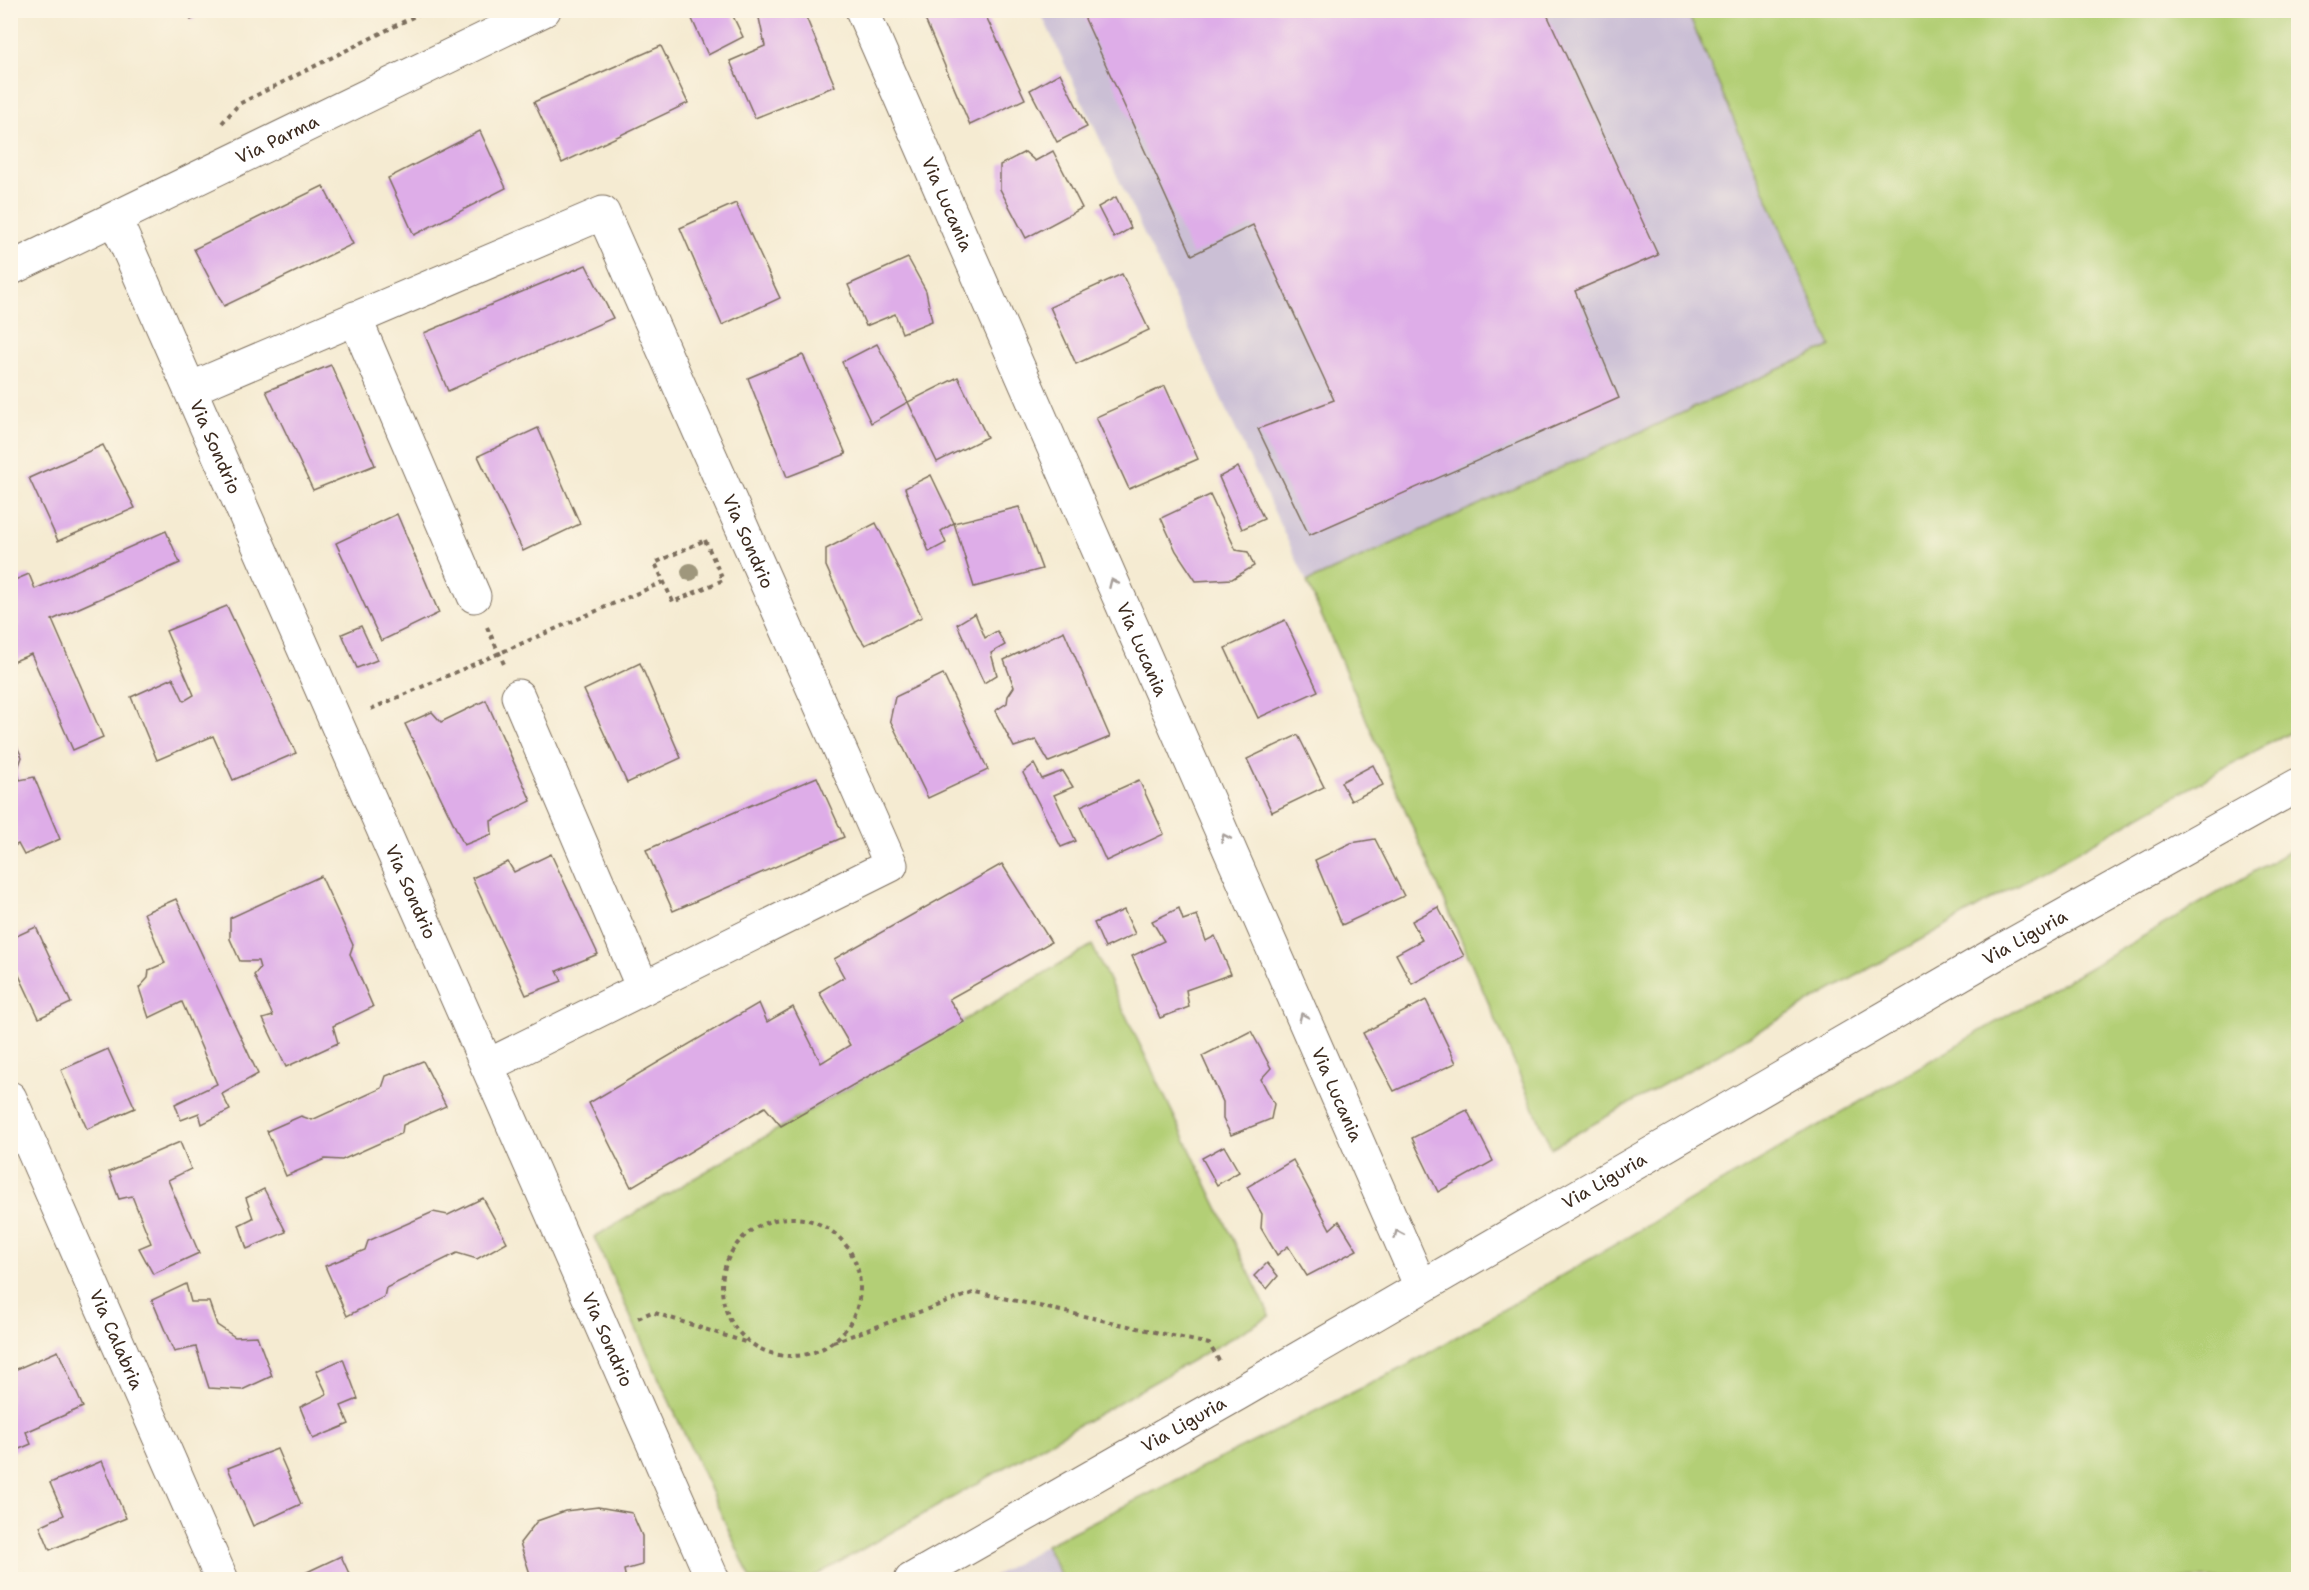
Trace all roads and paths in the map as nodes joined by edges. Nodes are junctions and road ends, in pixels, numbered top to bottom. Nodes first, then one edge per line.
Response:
1 (544, 10) edge
2 (862, 10) edge
3 (115, 219) junction
4 (10, 269) edge
5 (355, 318) junction
6 (189, 389) junction
7 (663, 582) junction
8 (474, 596) joint
9 (499, 654) junction
10 (518, 696) joint
11 (337, 724) junction
12 (2298, 784) edge
13 (644, 988) junction
14 (487, 1066) junction
15 (10, 1098) edge
16 (1421, 1287) junction
17 (605, 1333) junction
18 (833, 1342) junction
19 (751, 1344) junction
20 (1239, 1393) junction
21 (222, 1580) edge
22 (713, 1580) edge
23 (911, 1580) edge

1 - 3 street, Via Parma
16 -> 2 street, Via Lucania
3 - 4 street, Via Parma
3 - 6 street, Via Sondrio
5 - 6 street, Via Sondrio
5 - 8 street
5 - 13 street, Via Sondrio
6 - 11 street, Via Sondrio
7 - 7 path
7 - 9 path
8 - 9 path
9 - 10 path
9 - 11 path
10 - 13 street
11 - 14 street, Via Sondrio
12 - 16 street, Via Liguria
13 - 14 street, Via Sondrio
14 - 17 street, Via Sondrio
15 - 21 street, Via Calabria
16 - 20 street, Via Liguria
17 - 19 path
17 - 22 street, Via Sondrio
18 - 19 path
18 - 19 path
18 - 20 path
20 - 23 street, Via Liguria

